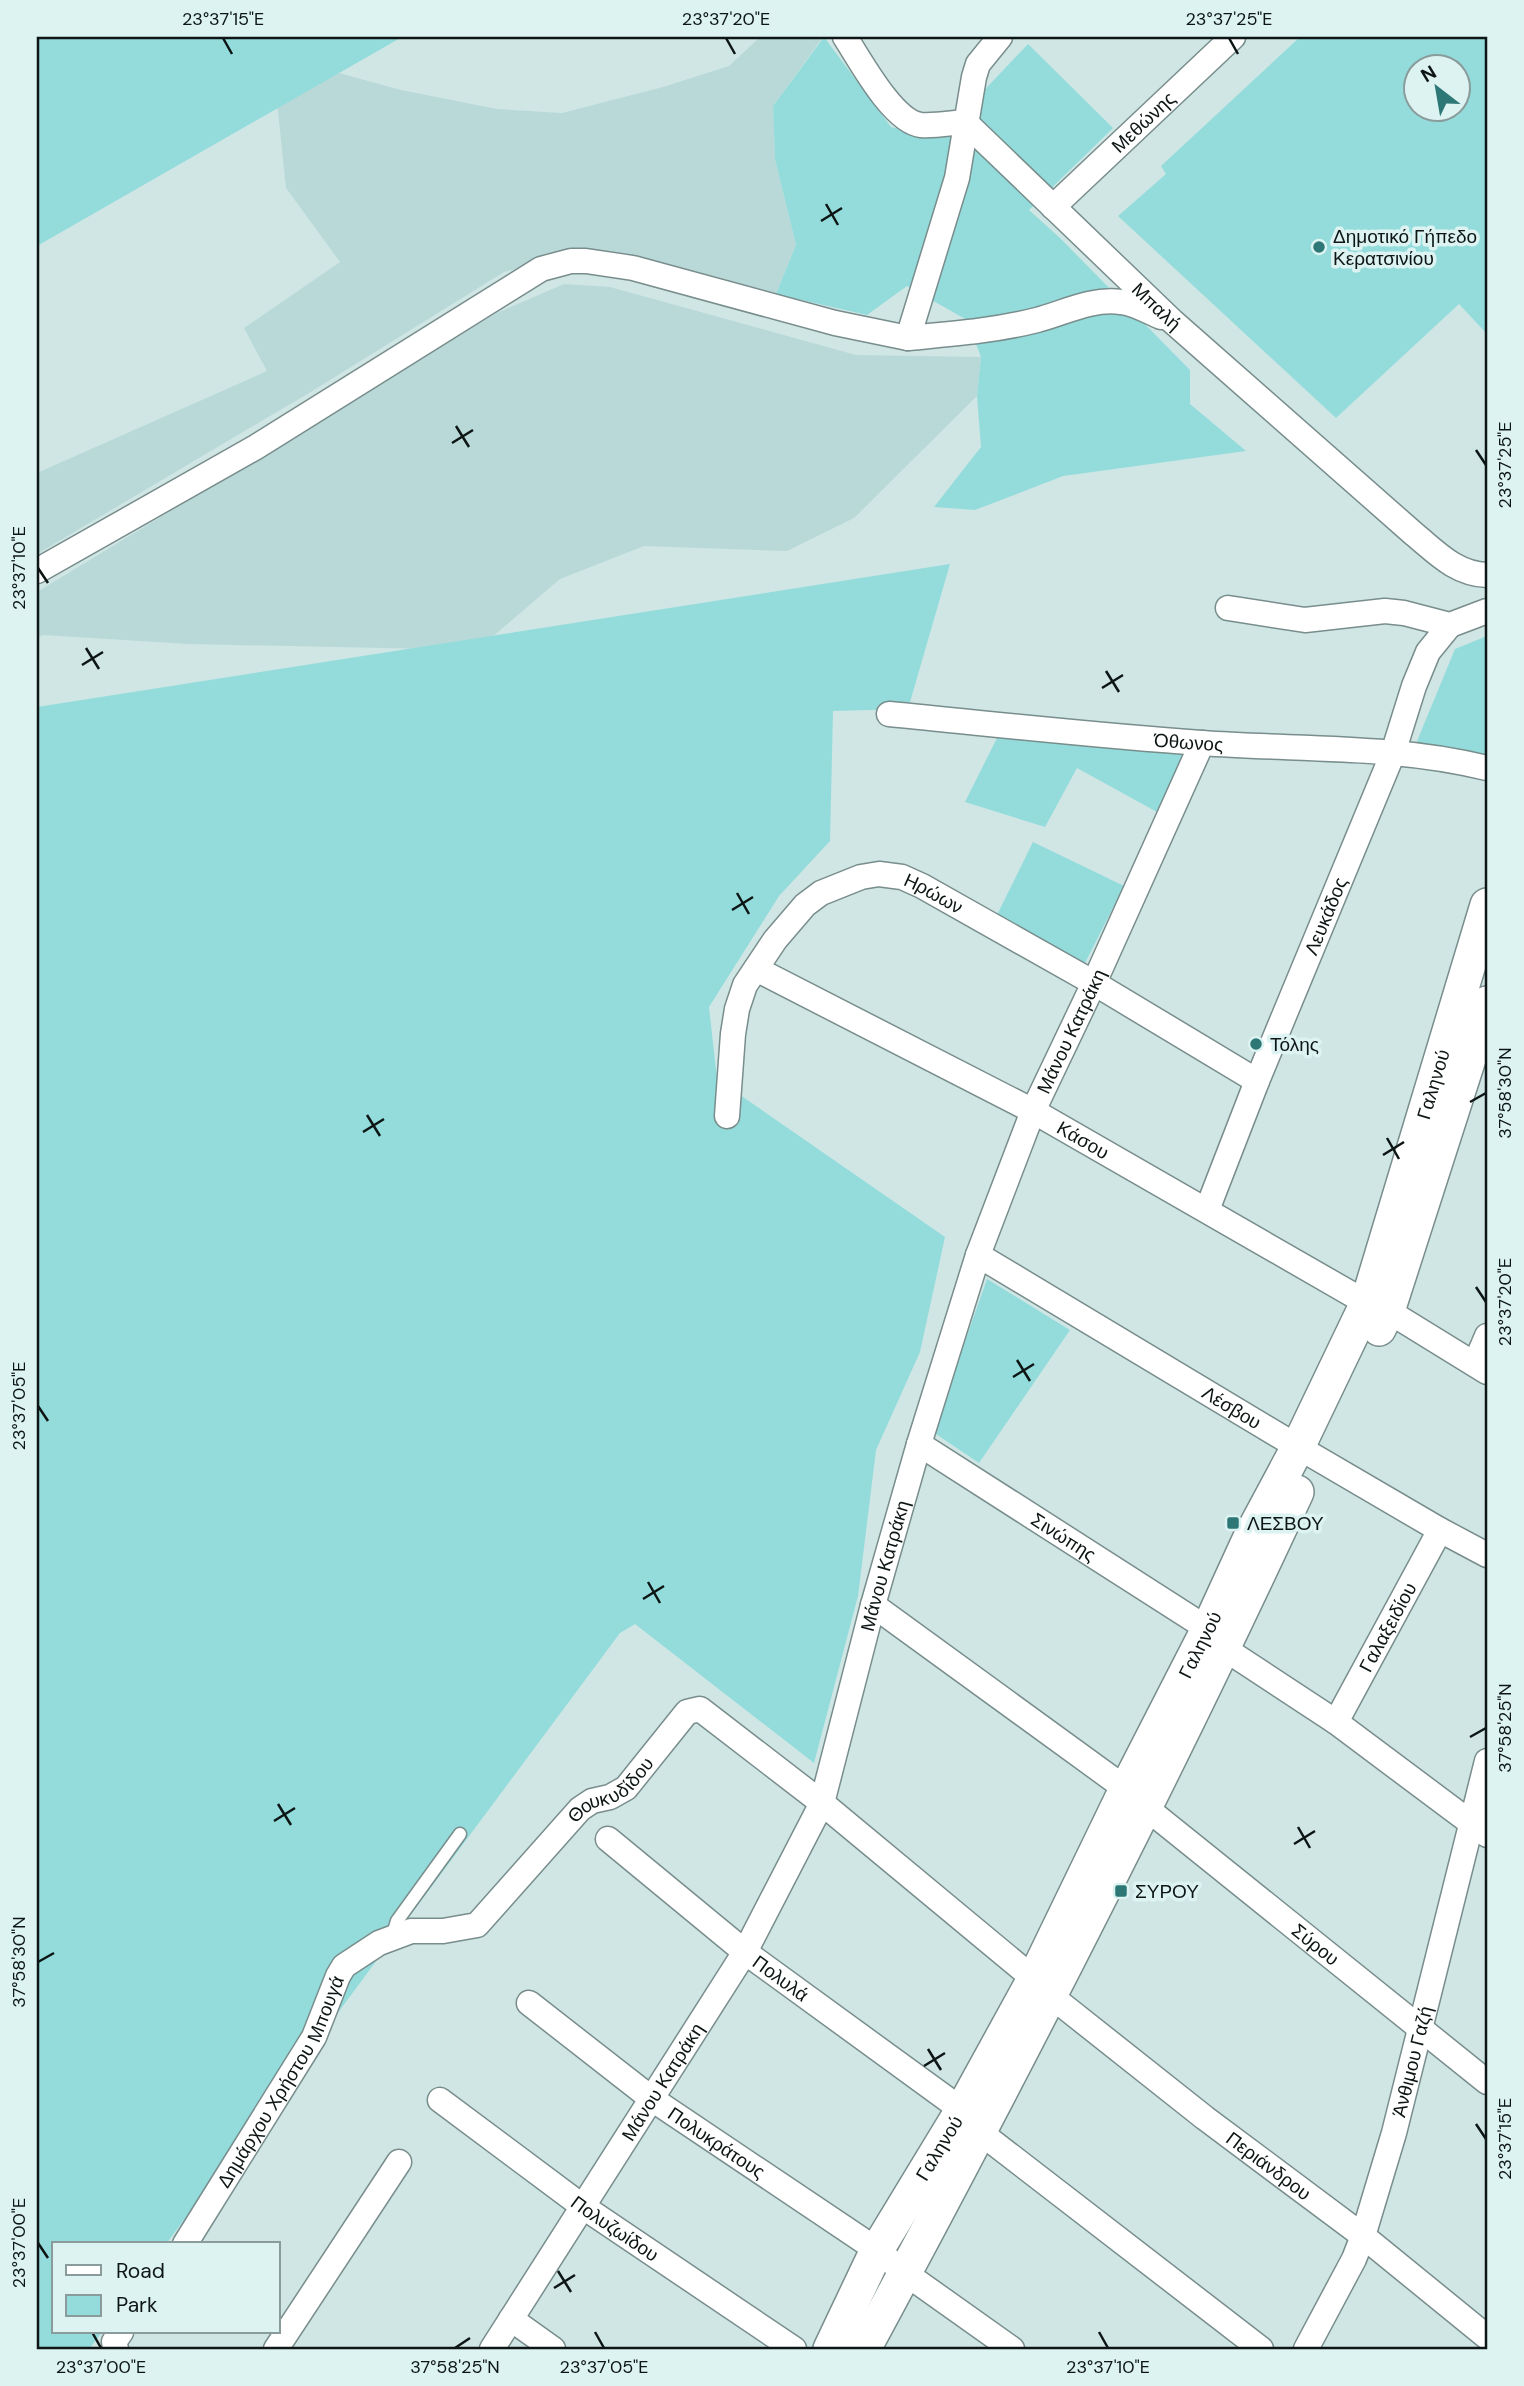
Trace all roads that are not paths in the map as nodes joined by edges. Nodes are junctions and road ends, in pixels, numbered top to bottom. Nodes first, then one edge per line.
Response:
1 (845, 37) edge
2 (1000, 37) edge
3 (1233, 37) edge
4 (965, 122) junction
5 (1054, 207) junction
6 (1172, 321) junction
7 (908, 338) junction
8 (37, 571) edge
9 (1487, 575) edge
10 (1228, 608) dead end
11 (1487, 611) edge
12 (1450, 625) junction
13 (890, 714) dead end
14 (1202, 743) junction
15 (1393, 753) junction
16 (1487, 768) edge
17 (1487, 905) edge
18 (756, 969) junction
19 (1094, 983) junction
20 (1487, 1003) edge
21 (1257, 1081) junction
22 (1033, 1111) junction
23 (727, 1116) dead end
24 (1207, 1210) junction
25 (978, 1255) junction
26 (1378, 1307) junction
27 (1487, 1336) edge
28 (1481, 1368) edge
29 (919, 1444) junction
30 (1306, 1451) junction
31 (1440, 1530) junction
32 (1487, 1555) edge
33 (873, 1605) junction
34 (1216, 1639) junction
35 (1336, 1722) junction
36 (1487, 1761) edge
37 (1135, 1798) junction
38 (822, 1803) junction
39 (1479, 1829) edge
40 (460, 1834) dead end
41 (608, 1839) dead end
42 (392, 1938) junction
43 (744, 1952) junction
44 (1043, 1987) junction
45 (529, 2003) dead end
46 (1419, 2026) junction
47 (1487, 2082) edge
48 (440, 2099) dead end
49 (652, 2099) junction
50 (972, 2121) junction
51 (399, 2162) dead end
52 (582, 2206) junction
53 (1363, 2236) junction
54 (186, 2242) edge
55 (877, 2250) junction
56 (905, 2273) junction
57 (511, 2319) junction
58 (1487, 2337) edge
59 (276, 2349) edge
60 (492, 2349) edge
61 (553, 2349) edge
62 (794, 2349) edge
63 (830, 2349) edge
64 (864, 2349) edge
65 (1012, 2349) edge
66 (1261, 2349) edge
67 (1306, 2349) edge

1 - 4 street
2 - 4 street
3 - 5 street, Μεθώνης
4 - 5 street, Μπαλή
4 - 7 street
5 - 6 street, Μπαλή
6 - 7 street
6 - 9 street, Μπαλή
7 - 8 street
10 - 12 street
11 - 12 street
12 - 15 street, Λευκάδος
13 - 14 street, Όθωνος
14 - 15 street, Όθωνος
14 - 19 street, Μάνου Κατράκη
15 - 16 street, Όθωνος
15 - 21 street, Λευκάδος
17 - 26 street, Γαληνού
18 - 19 street, Ηρώων
18 - 22 street, Κάσου
18 - 23 street, Ηρώων
19 - 21 street, Ηρώων
19 - 22 street, Μάνου Κατράκη
20 - 26 street, Γαληνού
21 - 24 street, Λευκάδος
22 - 24 street, Κάσου
22 - 25 street, Μάνου Κατράκη
24 - 26 street, Κάσου
25 - 29 street, Μάνου Κατράκη
25 - 30 street, Λέσβου
26 - 28 street, Κάσου
26 - 30 street, Γαληνού
27 - 28 street
29 - 33 street, Μάνου Κατράκη
29 - 34 street, Σινώπης
30 - 31 street, Λέσβου
30 - 34 street, Γαληνού
31 - 32 street, Λέσβου
31 - 35 street, Γαλαξειδίου
33 - 37 street, Σύρου
33 - 38 street, Μάνου Κατράκη
34 - 35 street, Σινώπης
34 - 37 street, Γαληνού
35 - 39 street, Σινώπης
36 - 39 street, Άνθιμου Γαζή
37 - 44 street, Γαληνού
37 - 46 street, Σύρου
38 - 42 street, Θουκυδίδου
38 - 43 street, Μάνου Κατράκη
38 - 44 street, Περιάνδρου
39 - 46 street, Άνθιμου Γαζή
40 - 42 lane
41 - 43 street, Πολυλά
42 - 54 street, Δημάρχου Χρήστου Μπουγά
43 - 49 street, Μάνου Κατράκη
43 - 50 street, Πολυλά
44 - 50 street, Γαληνού
44 - 53 street, Περιάνδρου
45 - 49 street, Πολυκράτους
46 - 47 street, Σύρου
46 - 53 street, Άνθιμου Γαζή
48 - 52 street, Πολυζωίδου
49 - 52 street, Μάνου Κατράκη
49 - 55 street, Πολυκράτους
50 - 55 street, Γαληνού
50 - 56 street, Γαληνού
50 - 66 street, Πολυλά
51 - 59 street
52 - 57 street, Μάνου Κατράκη
52 - 62 street, Πολυζωίδου
53 - 58 street, Περιάνδρου
53 - 67 street, Άνθιμου Γαζή
55 - 56 street, Πολυκράτους
55 - 63 street, Γαληνού
56 - 64 street, Γαληνού
56 - 65 street
57 - 60 street, Μάνου Κατράκη
57 - 61 street

